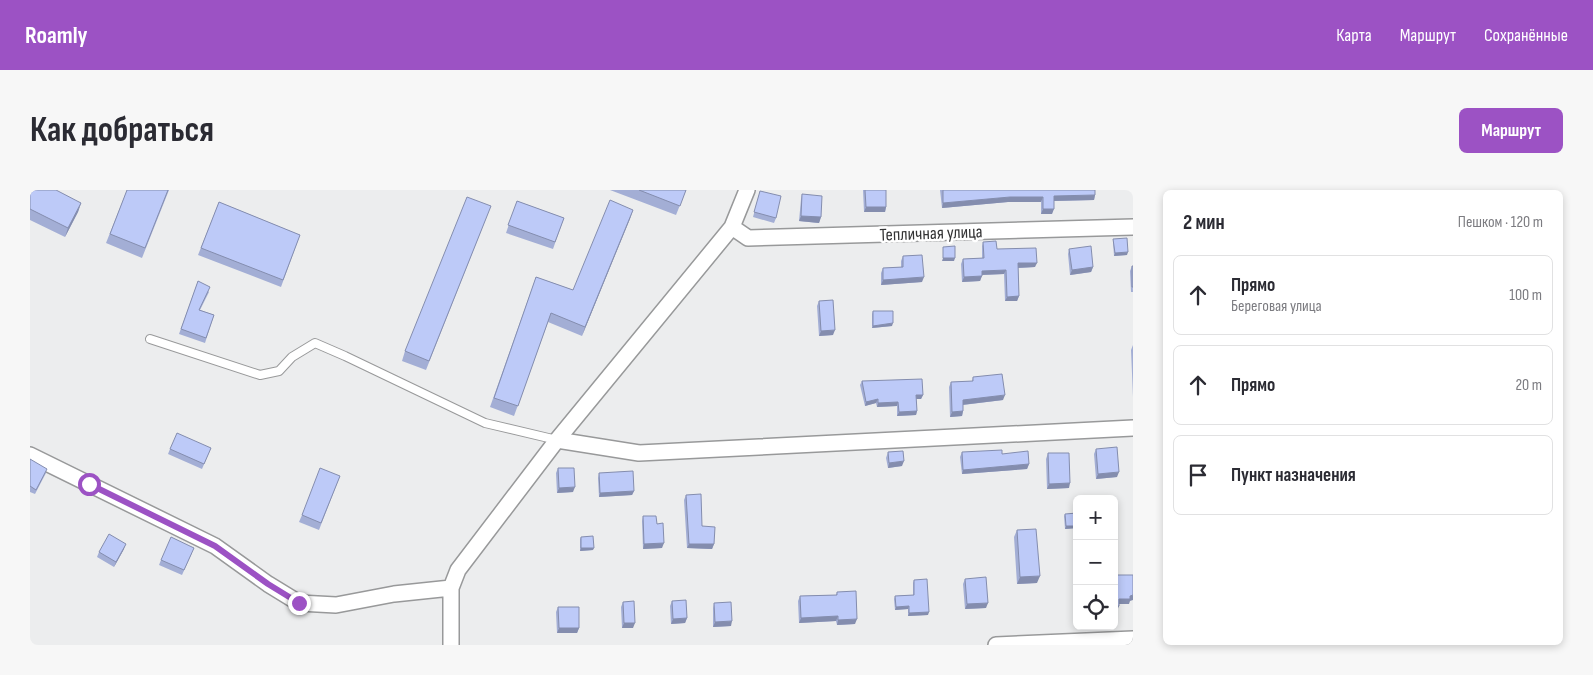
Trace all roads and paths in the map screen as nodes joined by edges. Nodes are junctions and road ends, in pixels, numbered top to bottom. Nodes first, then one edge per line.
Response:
1 (747, 190) edge
2 (732, 227) junction
3 (1133, 227) edge
4 (150, 339) dead end
5 (1133, 428) edge
6 (557, 440) junction
7 (30, 455) edge
8 (451, 588) junction
9 (1133, 639) edge
10 (451, 645) edge
11 (996, 645) edge

1 - 2 street
2 - 3 street, Тепличная улица
2 - 6 street
4 - 6 lane
5 - 6 street
6 - 8 street
7 - 8 street
8 - 10 street
9 - 11 street

